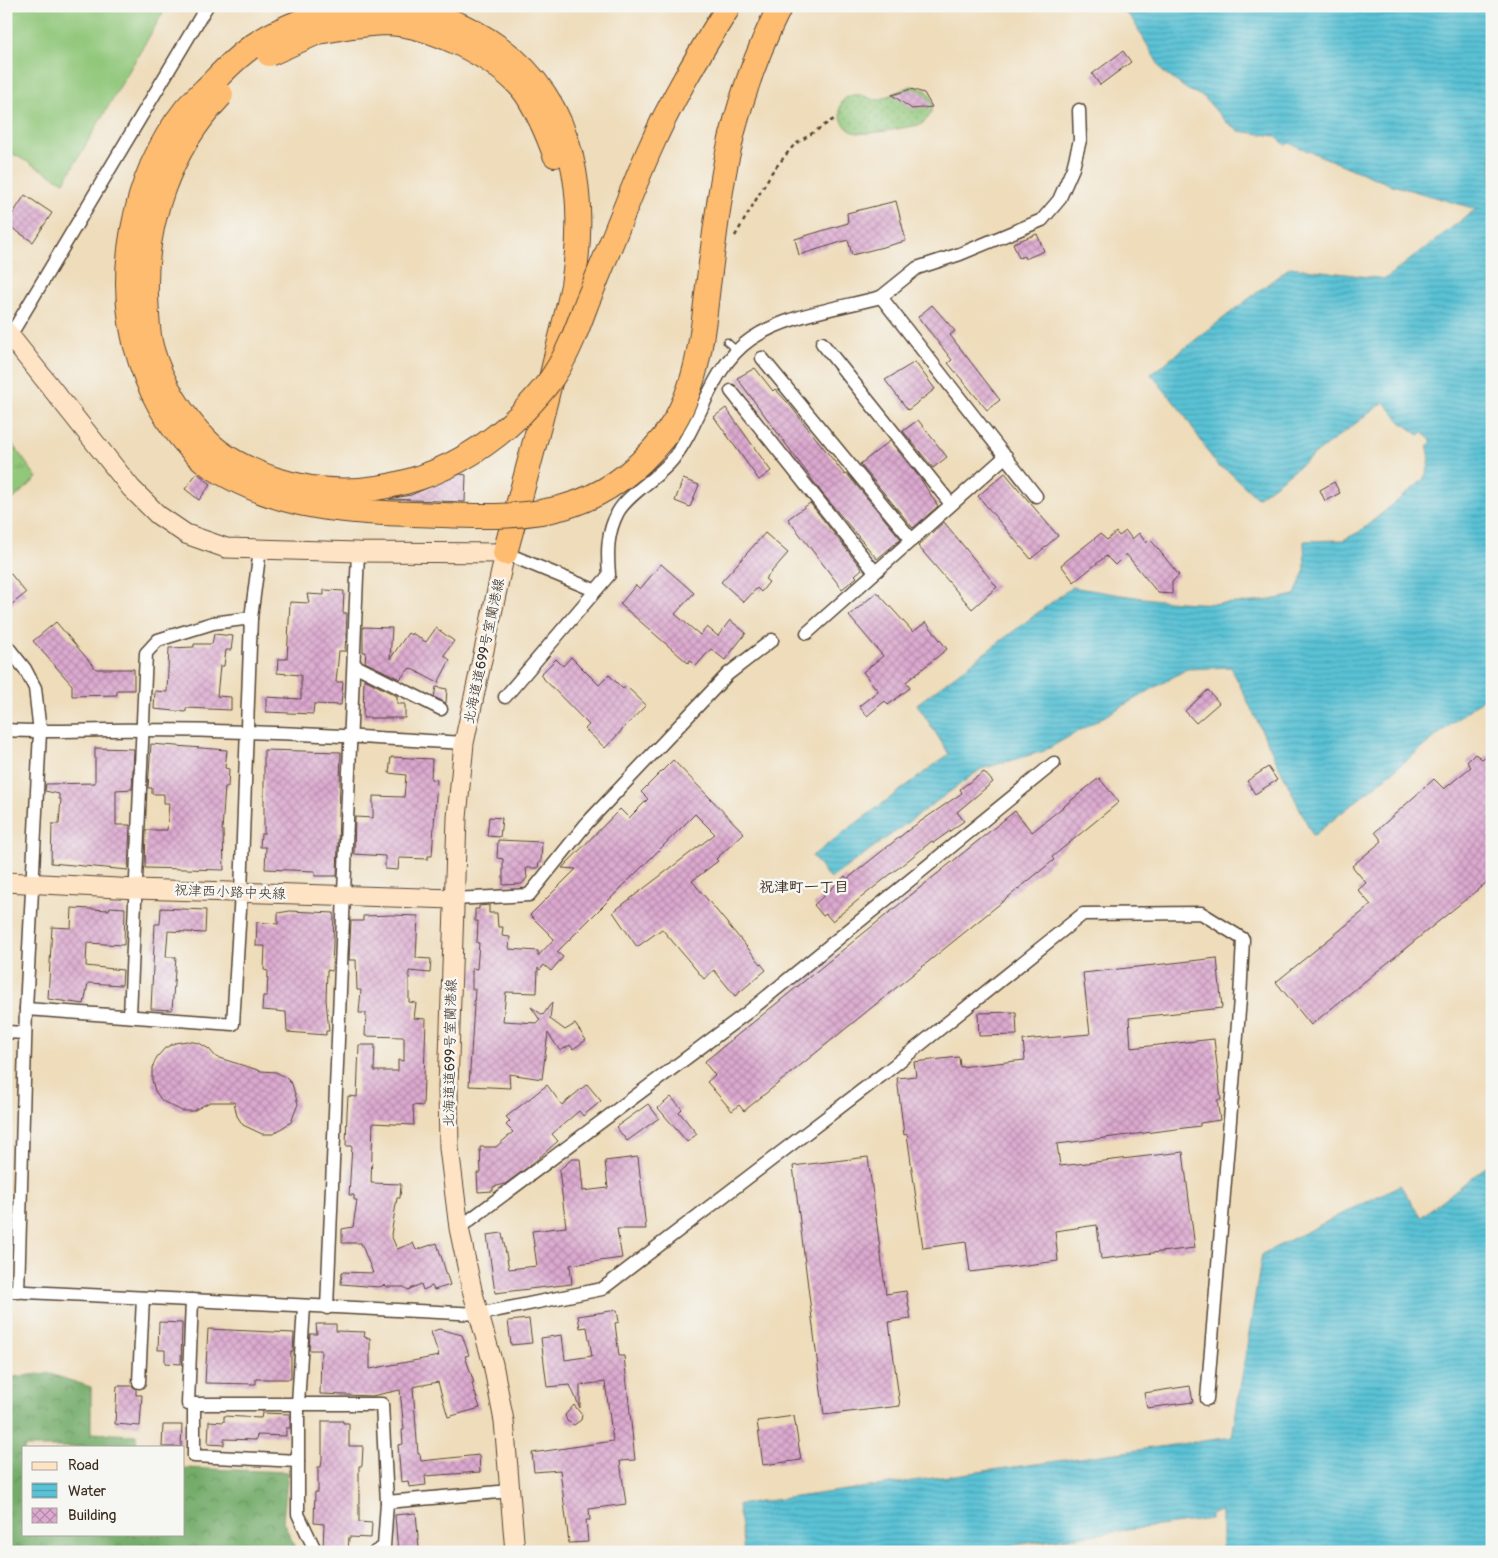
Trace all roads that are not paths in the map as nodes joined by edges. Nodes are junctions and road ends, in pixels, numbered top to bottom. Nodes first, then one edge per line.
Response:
1 (207, 6) edge
2 (728, 6) edge
3 (780, 6) edge
4 (348, 17) junction
5 (1079, 110) dead end
6 (881, 297) junction
7 (8, 334) edge
8 (727, 342) dead end
9 (822, 343) dead end
10 (737, 351) junction
11 (762, 358) dead end
12 (731, 391) dead end
13 (1006, 456) junction
14 (1036, 496) dead end
15 (951, 504) junction
16 (912, 540) junction
17 (260, 549) junction
18 (358, 552) junction
19 (505, 553) junction
20 (875, 572) junction
21 (594, 590) junction
22 (251, 618) junction
23 (807, 633) dead end
24 (772, 640) dead end
25 (6, 646) edge
26 (354, 665) junction
27 (505, 697) dead end
28 (441, 709) dead end
29 (6, 730) edge
30 (142, 730) junction
31 (40, 732) junction
32 (248, 734) junction
33 (352, 736) junction
34 (464, 743) junction
35 (1054, 762) dead end
36 (6, 882) edge
37 (33, 883) junction
38 (136, 889) junction
39 (241, 892) junction
40 (343, 896) junction
41 (454, 899) junction
42 (26, 1009) junction
43 (130, 1015) junction
44 (6, 1032) edge
45 (25, 1033) junction
46 (459, 1228) junction
47 (12, 1292) edge
48 (143, 1298) junction
49 (192, 1300) junction
50 (304, 1306) junction
51 (327, 1308) junction
52 (479, 1314) junction
53 (139, 1382) dead end
54 (1207, 1399) dead end
55 (194, 1404) junction
56 (298, 1404) junction
57 (298, 1461) junction
58 (510, 1491) junction
59 (387, 1502) junction
60 (316, 1552) edge
61 (375, 1552) edge
62 (515, 1552) edge

1 - 7 street
2 - 4 highway, bridge
3 - 4 highway, bridge
4 - 19 highway
5 - 6 street
6 - 10 street
6 - 13 street
7 - 17 main road
8 - 10 lane
9 - 15 street
10 - 21 street
11 - 16 street
12 - 20 street
13 - 14 street
13 - 15 street
15 - 16 street
16 - 20 street
17 - 18 main road
17 - 22 street
18 - 19 main road
18 - 26 street
19 - 21 street
19 - 34 main road, 北海道道699号室蘭港線
20 - 23 street
21 - 27 street
22 - 30 street
22 - 32 street
24 - 41 street
25 - 31 street
26 - 28 street
26 - 33 street
29 - 31 street
30 - 31 street
30 - 32 street
30 - 38 street
31 - 37 street
32 - 33 street
32 - 39 street
33 - 34 street
33 - 40 street
34 - 41 main road, 北海道道699号室蘭港線
35 - 46 street
36 - 37 main road, 祝津西小路中央線
37 - 38 main road, 祝津西小路中央線
37 - 42 street
38 - 39 main road, 祝津西小路中央線
38 - 43 street
39 - 40 main road, 祝津西小路中央線
39 - 43 street
40 - 41 main road, 祝津西小路中央線
40 - 51 street
41 - 46 main road, 北海道道699号室蘭港線
42 - 43 street
42 - 45 street
44 - 45 street
45 - 47 street
46 - 52 main road, 北海道道699号室蘭港線
47 - 48 street
48 - 49 street
48 - 53 street
49 - 50 street
49 - 55 street
50 - 51 street
50 - 56 street
51 - 52 street
52 - 54 street
52 - 58 main road, 北海道道699号室蘭港線
55 - 56 street
55 - 57 street
56 - 57 street
56 - 59 street
57 - 60 street
58 - 59 street
58 - 62 main road, 北海道道699号室蘭港線
59 - 61 street

